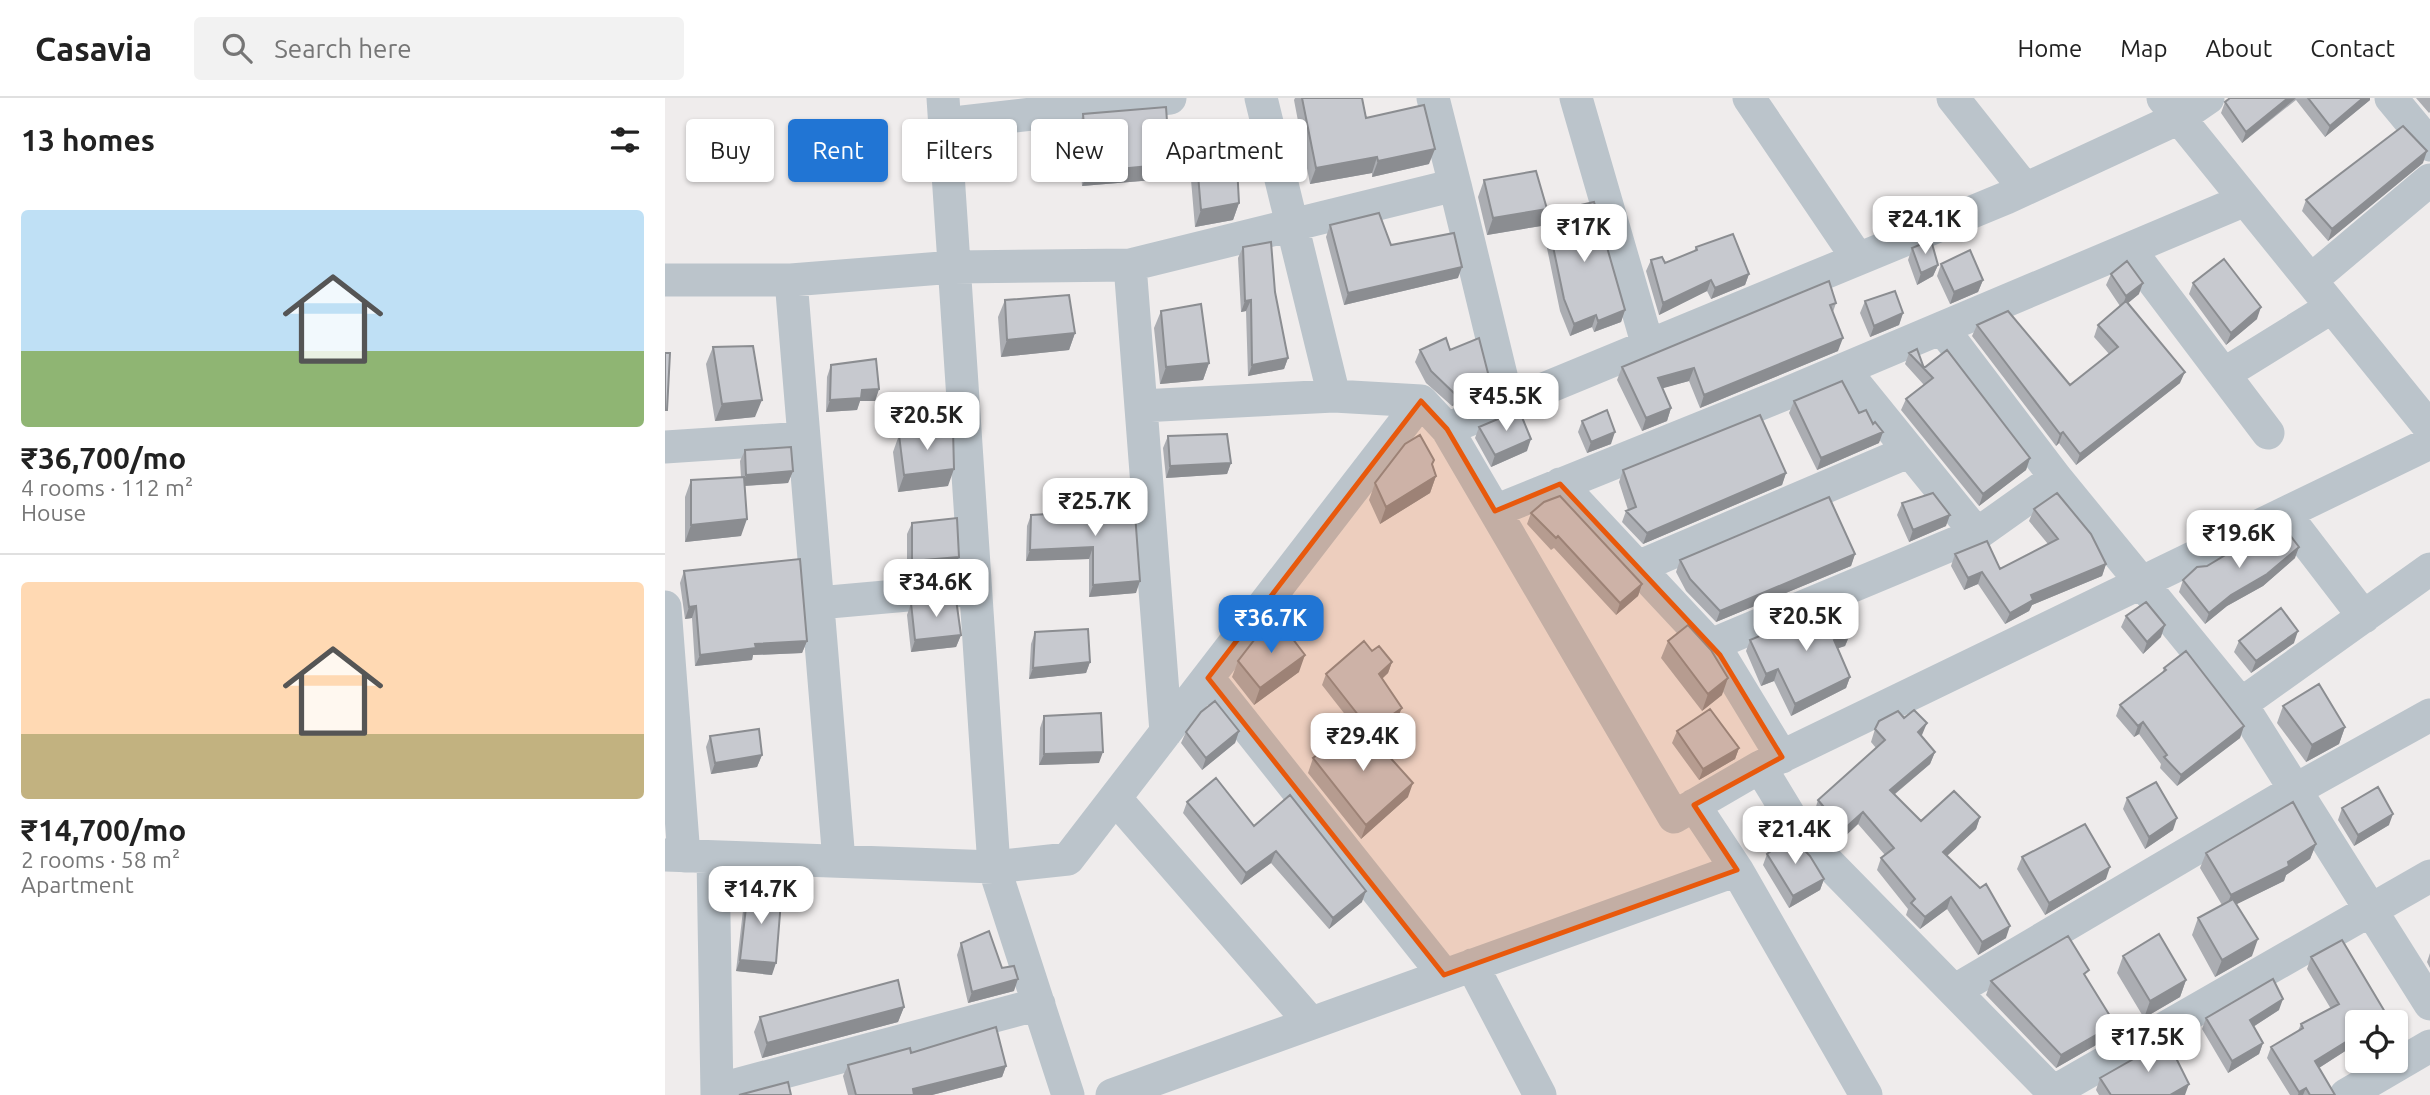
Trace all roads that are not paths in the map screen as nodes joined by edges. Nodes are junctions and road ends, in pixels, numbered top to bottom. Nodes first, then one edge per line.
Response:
1 (1170, 98) edge
2 (1261, 98) edge
3 (1433, 98) edge
4 (1576, 98) edge
5 (1749, 98) edge
6 (1953, 98) edge
7 (2208, 98) edge
8 (2391, 98) edge
9 (2171, 108) edge
10 (944, 111) edge
11 (2430, 145) edge
12 (2430, 180) edge
13 (1455, 185) junction
14 (2025, 189) junction
15 (2245, 200) junction
16 (1294, 226) junction
17 (2129, 249) junction
18 (1858, 259) junction
19 (1130, 265) junction
20 (954, 267) junction
21 (665, 280) edge
22 (791, 280) junction
23 (2311, 280) junction
24 (2332, 307) junction
25 (1942, 328) junction
26 (1648, 346) junction
27 (1844, 369) junction
28 (2224, 374) junction
29 (1334, 396) junction
30 (1421, 401) junction
31 (1508, 404) junction
32 (1141, 405) junction
33 (2430, 428) edge
34 (1447, 429) junction
35 (2268, 433) dead end
36 (804, 438) junction
37 (2430, 443) edge
38 (665, 447) edge
39 (1910, 451) junction
40 (2056, 478) junction
41 (1560, 484) junction
42 (1495, 510) junction
43 (2285, 514) junction
44 (1977, 534) junction
45 (1638, 567) junction
46 (2430, 569) edge
47 (2143, 584) junction
48 (975, 589) junction
49 (818, 603) junction
50 (665, 607) edge
51 (2364, 617) junction
52 (1711, 645) junction
53 (1208, 678) junction
54 (2241, 705) junction
55 (2430, 715) edge
56 (1166, 732) junction
57 (1771, 762) junction
58 (2295, 790) junction
59 (1115, 798) junction
60 (1694, 805) junction
61 (687, 856) edge
62 (839, 861) junction
63 (994, 867) junction
64 (1737, 870) junction
65 (2430, 876) edge
66 (2368, 910) junction
67 (1458, 970) junction
68 (1954, 990) junction
69 (1038, 1004) junction
70 (2430, 1004) edge
71 (1311, 1023) junction
72 (2430, 1046) edge
73 (717, 1092) edge
74 (2055, 1093) edge
75 (1863, 1094) edge
76 (1068, 1095) edge
77 (1112, 1095) edge
78 (1540, 1095) edge
79 (2346, 1095) edge

1 - 10 street
2 - 16 street
3 - 13 street
4 - 26 street
5 - 18 street
6 - 14 street
7 - 9 street
8 - 11 street
9 - 14 street
9 - 15 street
10 - 20 street
12 - 23 street
13 - 16 street
13 - 31 street
14 - 18 street
15 - 17 street
15 - 23 street
16 - 19 street
16 - 29 street
17 - 25 street
17 - 28 street
18 - 26 street
19 - 20 street
19 - 32 street
20 - 22 street
20 - 48 street
21 - 22 street
22 - 36 street
23 - 24 street
24 - 28 street
24 - 33 street
25 - 27 street
25 - 40 street
26 - 31 street
27 - 39 street
27 - 41 street
28 - 35 street
29 - 30 street
29 - 32 street
30 - 34 street
30 - 53 street
31 - 34 street
32 - 56 street
34 - 42 street
36 - 38 street
36 - 49 street
37 - 43 street
39 - 44 street
39 - 45 street
40 - 44 street
40 - 47 street
41 - 42 street
41 - 45 street
42 - 60 street
43 - 47 street
43 - 51 street
44 - 52 street
45 - 52 street
46 - 51 street
47 - 54 street
47 - 57 street
48 - 49 street
48 - 63 street
49 - 62 street
50 - 61 street
51 - 54 street
52 - 57 street
53 - 56 street
53 - 67 street
54 - 58 street
55 - 58 street
56 - 59 street
57 - 60 street
57 - 68 street
58 - 66 street
58 - 68 street
59 - 63 street
59 - 71 street
60 - 64 street
61 - 62 street
61 - 73 street
62 - 63 street
63 - 69 street
64 - 67 street
64 - 75 street
65 - 66 street
66 - 70 street
66 - 74 street
67 - 71 street
67 - 78 street
68 - 74 street
69 - 73 street
69 - 76 street
71 - 77 street
72 - 79 street

